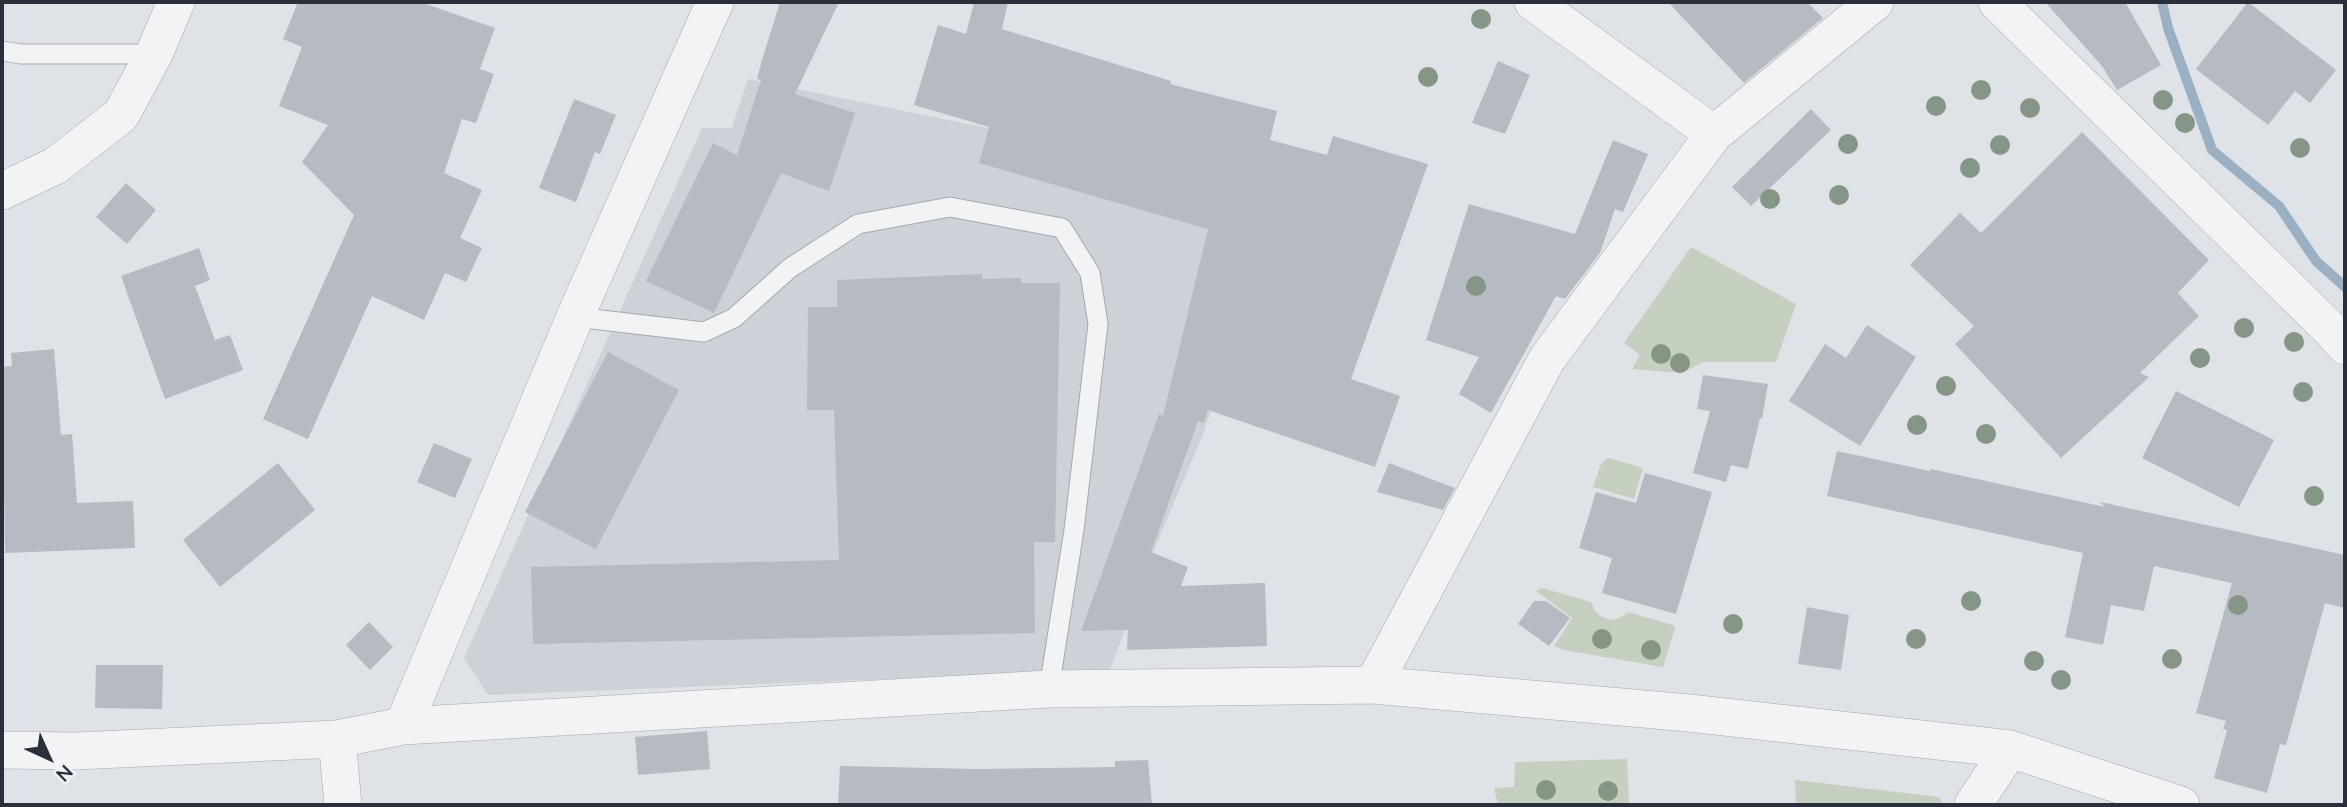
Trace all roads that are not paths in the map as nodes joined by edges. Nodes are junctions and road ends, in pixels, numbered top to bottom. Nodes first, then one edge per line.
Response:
1 (176, 2) edge
2 (715, 2) edge
3 (1533, 2) edge
4 (1875, 2) edge
5 (1997, 2) edge
6 (2, 51) edge
7 (154, 54) junction
8 (1714, 134) junction
9 (2, 191) edge
10 (575, 317) junction
11 (2345, 346) edge
12 (1373, 685) junction
13 (1049, 689) junction
14 (403, 726) junction
15 (337, 738) junction
16 (2010, 748) junction
17 (2, 750) edge
18 (342, 805) edge
19 (1973, 805) edge
20 (2181, 805) edge

1 - 7 street
2 - 10 street
3 - 8 street
4 - 8 street
5 - 11 street
6 - 7 lane
7 - 9 street
8 - 12 street
10 - 13 lane
10 - 14 street
12 - 13 street
12 - 16 street
13 - 14 street
14 - 15 street
15 - 17 street
15 - 18 street
16 - 19 street
16 - 20 street

